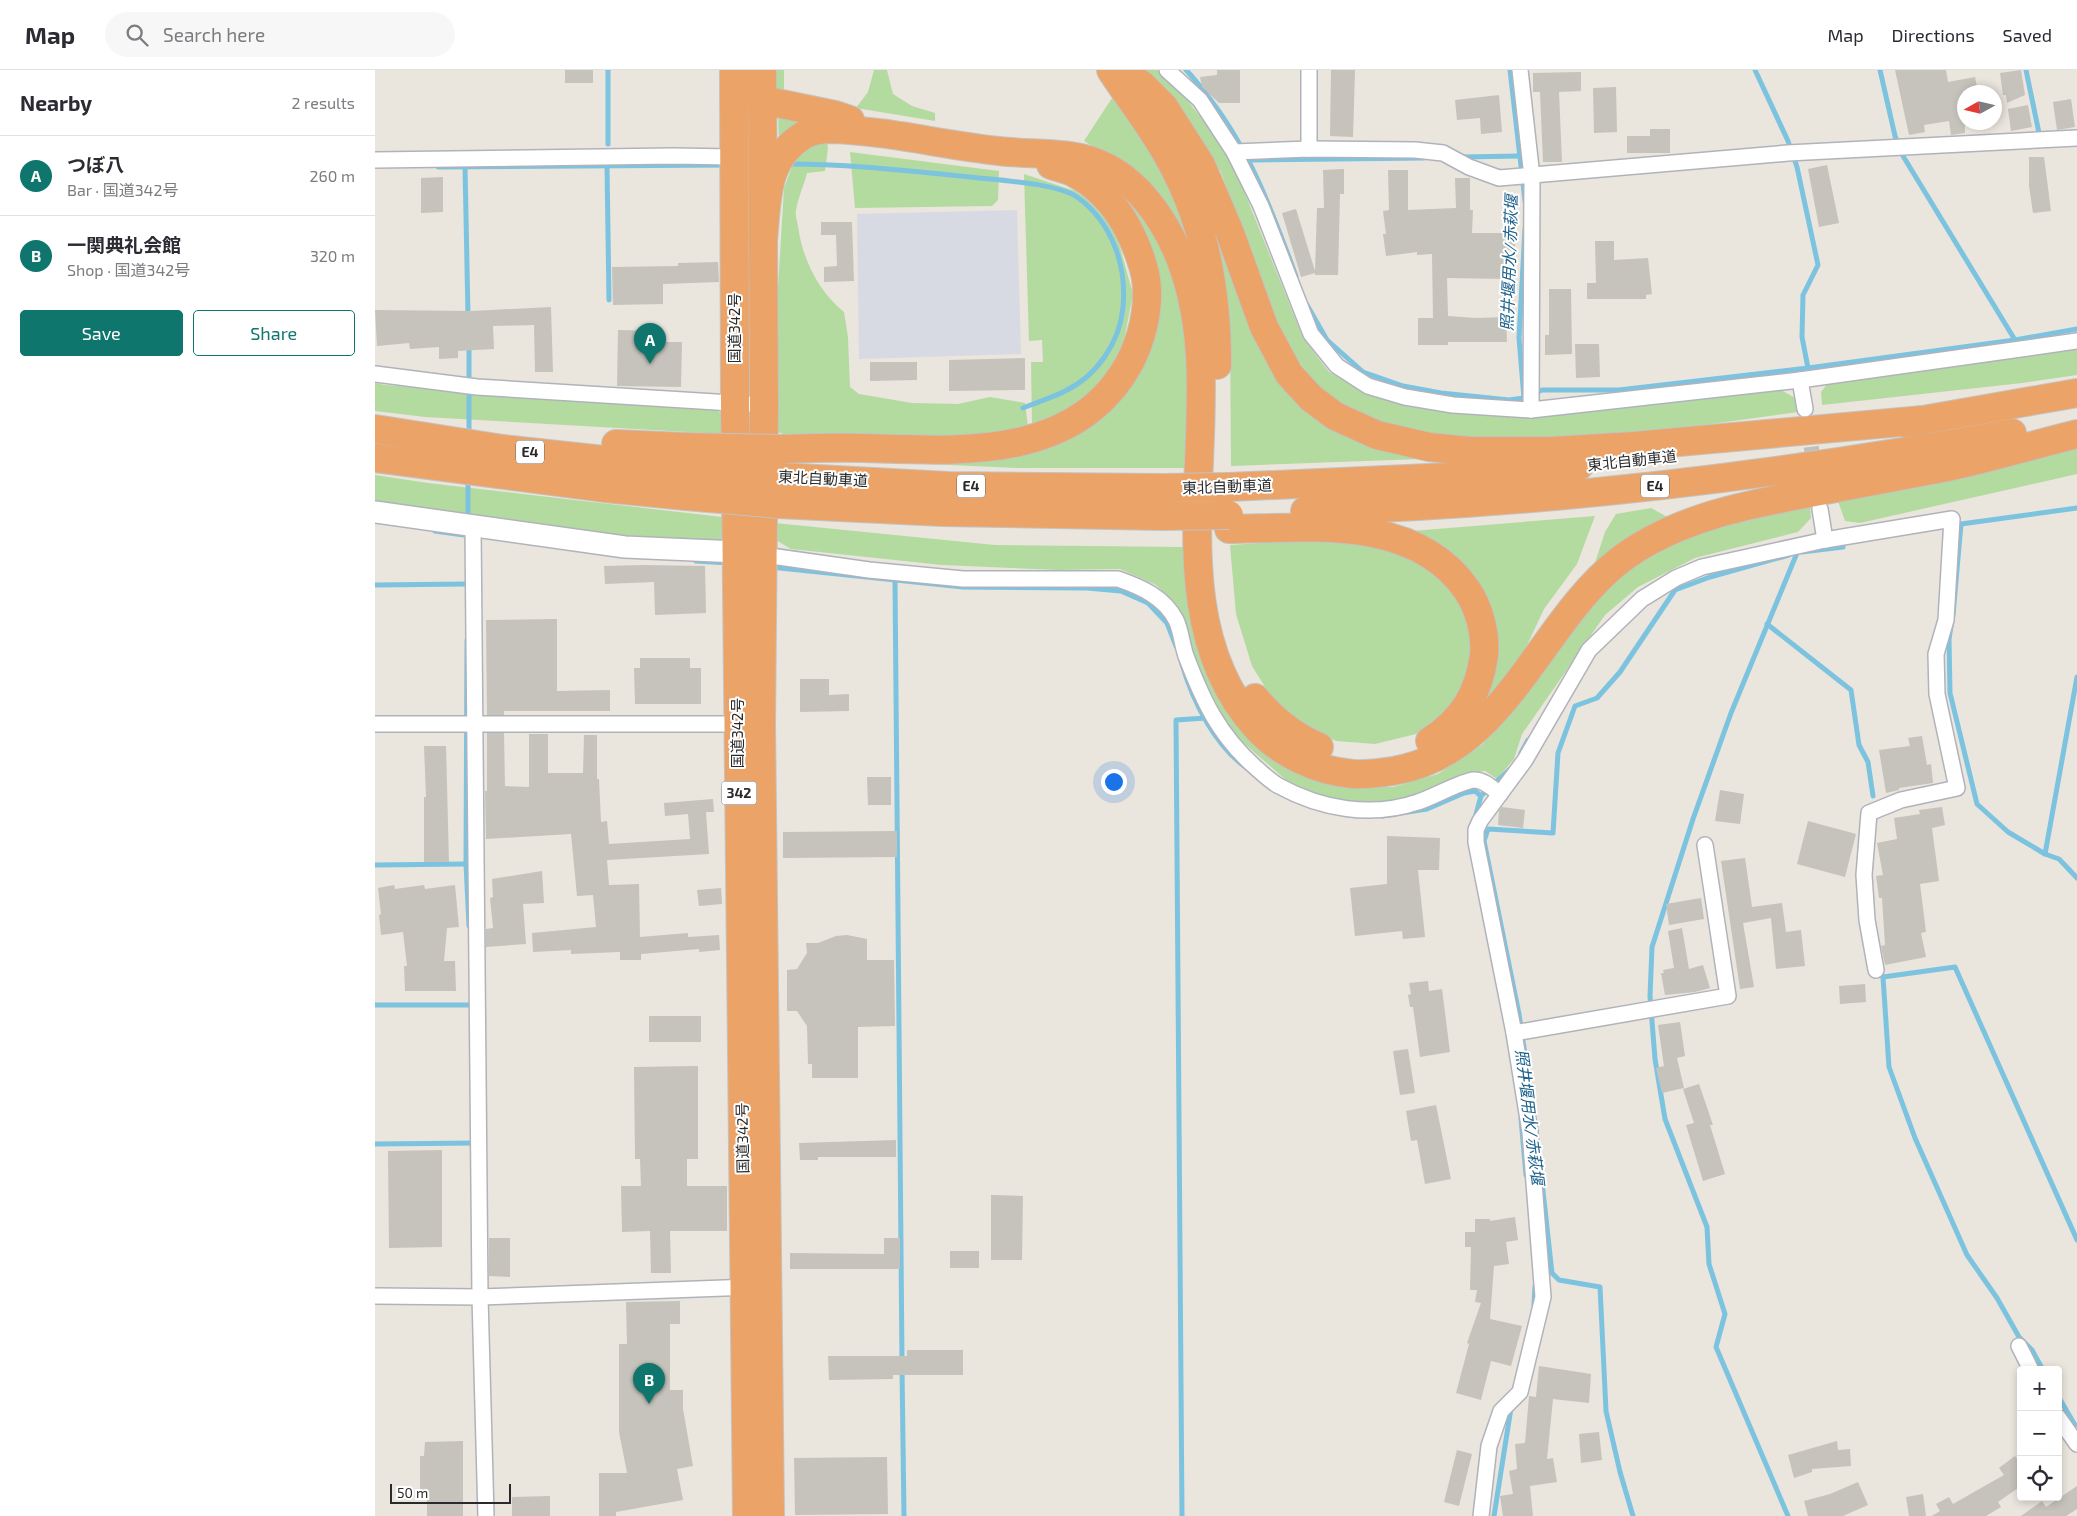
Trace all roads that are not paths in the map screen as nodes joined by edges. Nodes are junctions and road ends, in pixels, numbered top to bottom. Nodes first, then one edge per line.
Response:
1 (762, 70) edge
2 (1111, 70) edge
3 (1120, 70) edge
4 (1167, 70) edge
5 (1309, 70) edge
6 (1520, 70) edge
7 (734, 74) edge
8 (762, 100) junction
9 (882, 132) junction
10 (2077, 138) edge
11 (1309, 149) junction
12 (1234, 152) junction
13 (1013, 153) junction
14 (733, 157) junction
15 (375, 160) edge
16 (1532, 177) junction
17 (763, 241) junction
18 (2077, 342) edge
19 (375, 374) edge
20 (1800, 380) junction
21 (2077, 393) edge
22 (735, 402) junction
23 (764, 405) junction
24 (1805, 409) tunnel mouth
25 (1531, 410) junction
26 (1923, 420) junction
27 (2077, 421) edge
28 (375, 428) edge
29 (2077, 434) edge
30 (375, 458) edge
31 (686, 471) junction
32 (1820, 509) dead end
33 (375, 512) edge
34 (1229, 522) junction
35 (473, 527) junction
36 (1825, 540) junction
37 (750, 553) junction
38 (475, 723) junction
39 (375, 724) edge
40 (749, 724) junction
41 (1500, 794) junction
42 (1705, 845) dead end
43 (1876, 970) dead end
44 (1514, 1032) junction
45 (757, 1286) junction
46 (375, 1296) edge
47 (480, 1297) junction
48 (2019, 1346) dead end
49 (2029, 1366) edge
50 (2062, 1423) edge
51 (2077, 1444) edge
52 (486, 1516) edge
53 (747, 1516) edge
54 (770, 1516) edge
55 (1481, 1516) edge

1 - 8 highway, 国道342号 / 342
2 - 34 highway
3 - 26 highway
4 - 12 street
5 - 11 street
6 - 16 street
7 - 8 highway
7 - 14 highway, 国道342号 / 342
8 - 9 highway
8 - 17 highway, 国道342号 / 342
9 - 13 highway
9 - 17 highway
10 - 16 street
11 - 12 street
11 - 16 street
12 - 25 street
13 - 29 highway
13 - 31 highway, bridge
14 - 15 street
14 - 22 highway, 国道342号 / 342
16 - 25 street
17 - 23 highway, 国道342号 / 342
18 - 20 street
19 - 22 street
20 - 24 street
20 - 25 street
21 - 26 highway, 東北自動車道 / E4
22 - 23 street
22 - 37 highway, 国道342号 / 342
23 - 37 highway, 国道342号 / 342
26 - 31 highway, 東北自動車道 / E4, bridge
27 - 34 highway, 東北自動車道 / E4
28 - 31 highway, 東北自動車道 / E4
30 - 31 highway, 東北自動車道 / E4
31 - 34 highway, 東北自動車道 / E4, bridge
32 - 36 street
33 - 35 street
35 - 37 street
35 - 38 street
36 - 41 street
36 - 43 street
37 - 40 highway, 国道342号 / 342
37 - 41 street
38 - 39 street
38 - 40 street
38 - 47 street
40 - 45 highway, 国道342号 / 342
41 - 44 street
42 - 44 street
44 - 55 street
45 - 47 street
45 - 53 highway, 国道342号 / 342
45 - 54 highway, 国道342号 / 342
46 - 47 street
47 - 52 street
48 - 49 street
50 - 51 street

